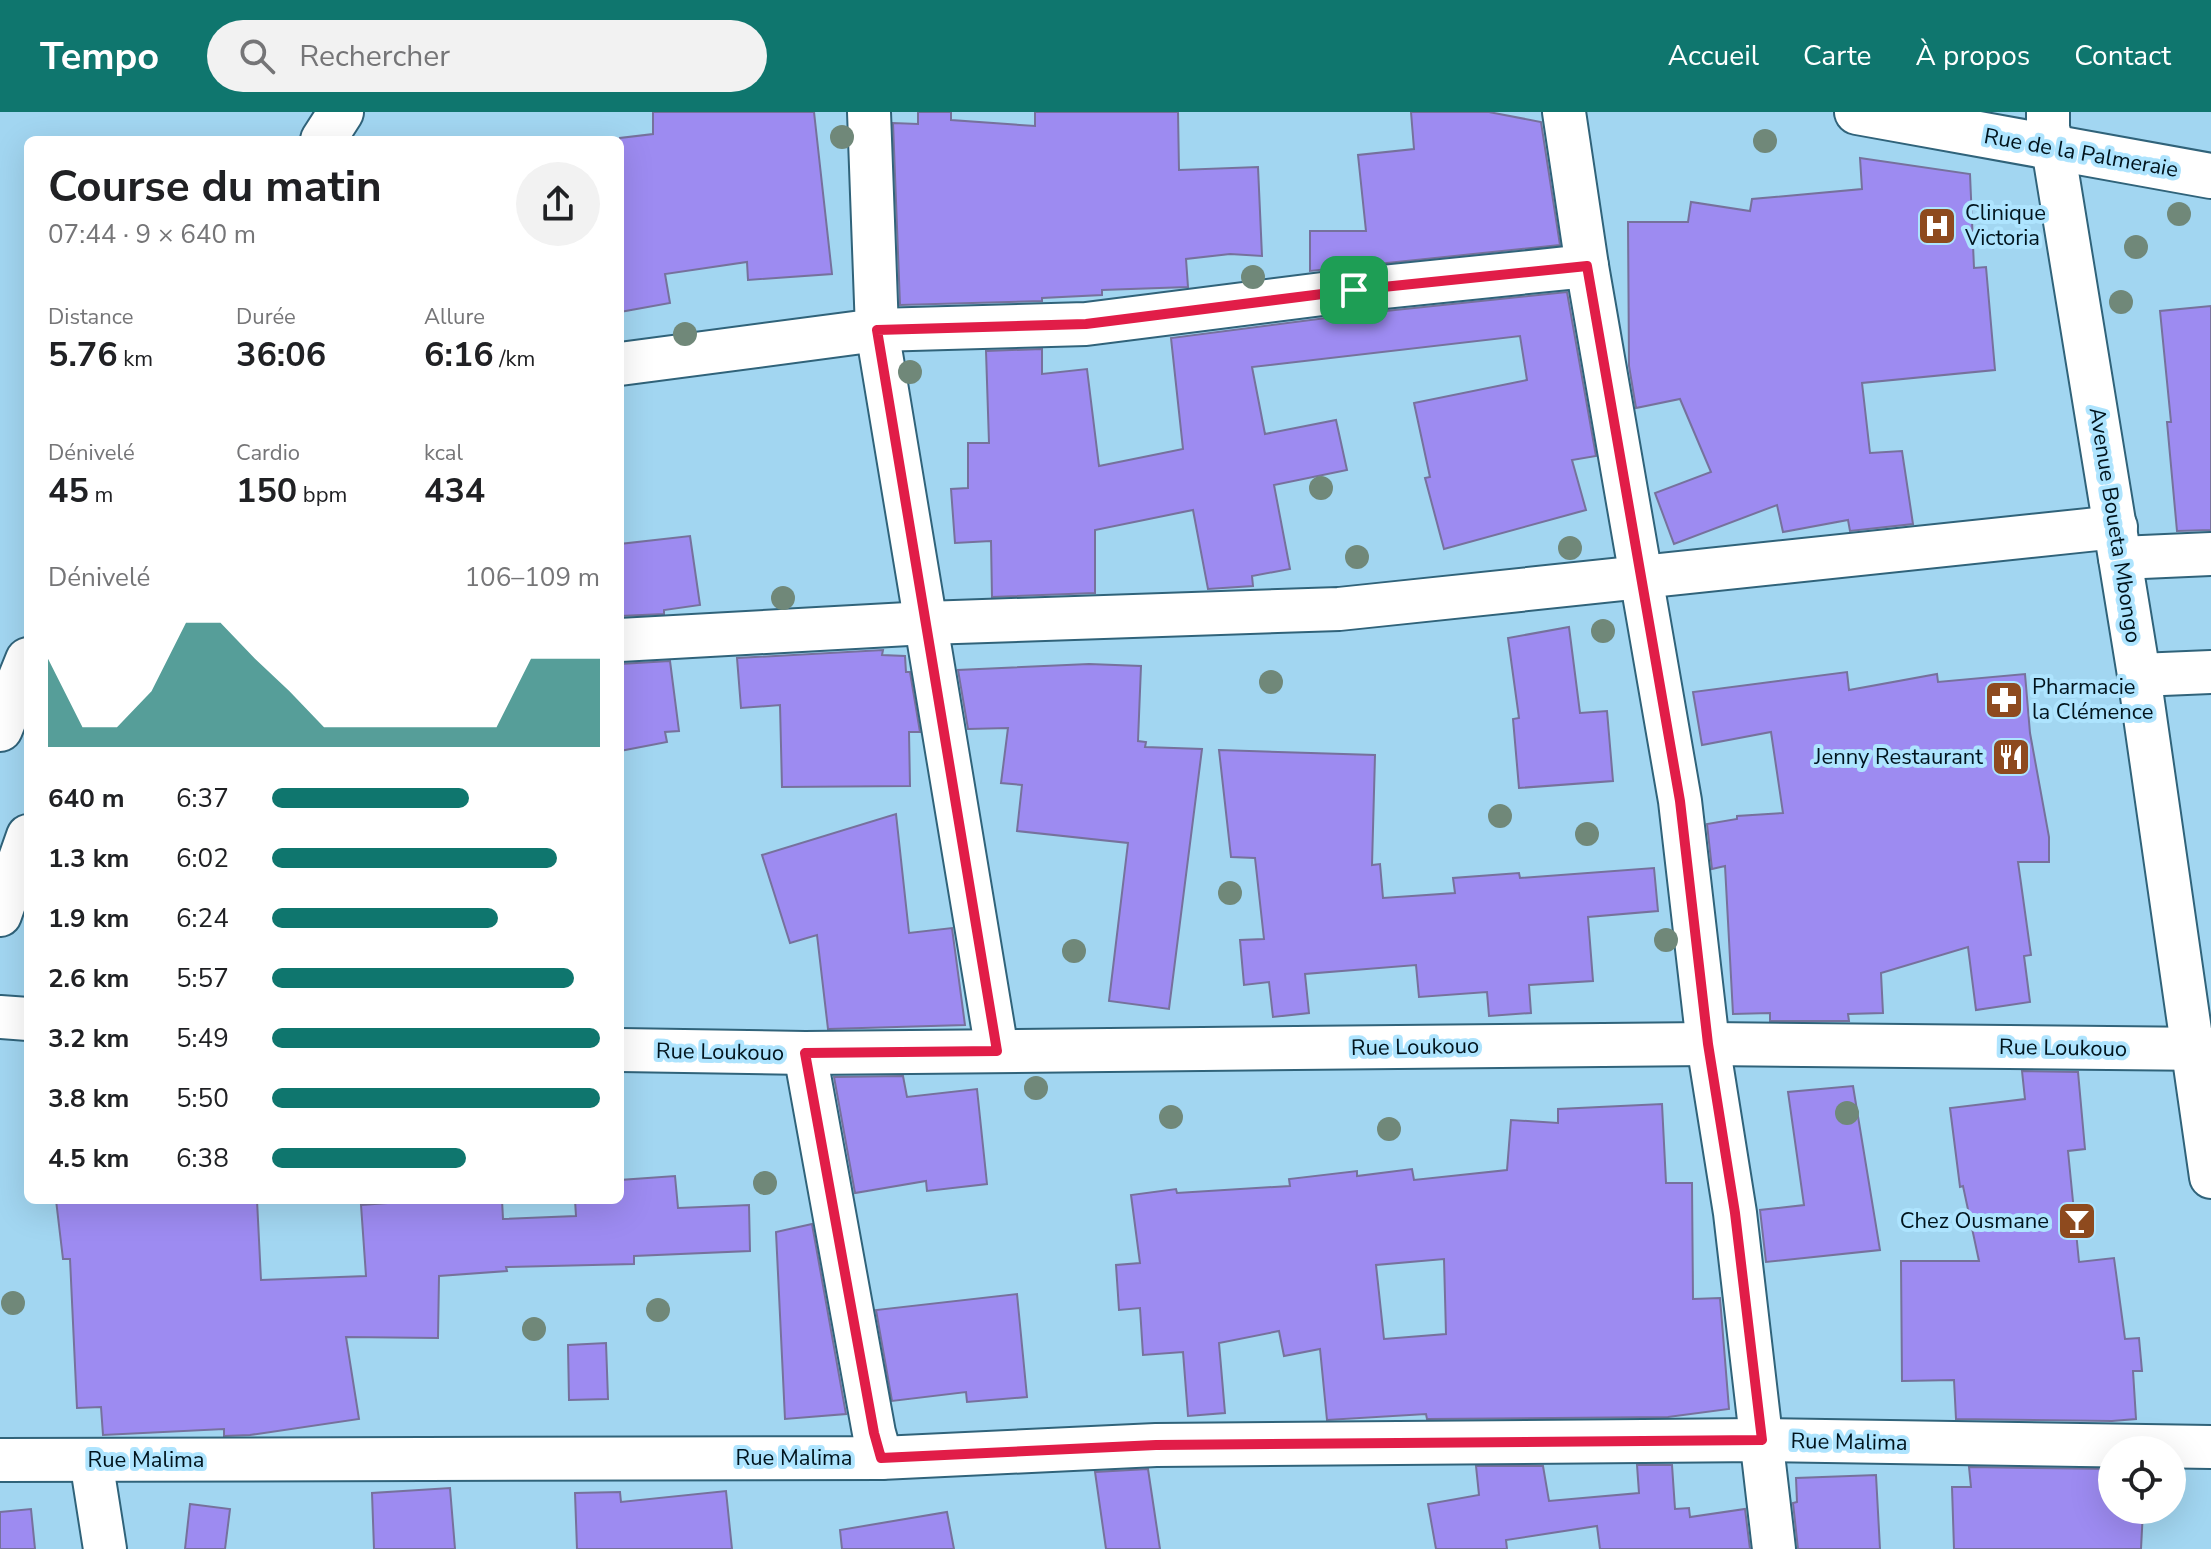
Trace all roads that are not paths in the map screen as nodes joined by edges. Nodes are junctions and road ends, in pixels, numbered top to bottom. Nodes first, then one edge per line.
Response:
1 (341, 112) edge
2 (869, 112) edge
3 (1564, 112) edge
4 (1878, 114) edge
5 (2051, 130) edge
6 (326, 136) edge
7 (2211, 176) edge
8 (1587, 266) junction
9 (877, 330) junction
10 (624, 363) edge
11 (2118, 542) junction
12 (2211, 554) edge
13 (1642, 576) junction
14 (926, 623) junction
15 (624, 640) edge
16 (24, 670) edge
17 (2211, 672) edge
18 (2139, 675) junction
19 (0, 729) edge
20 (24, 847) edge
21 (0, 915) edge
22 (0, 1017) edge
23 (24, 1019) edge
24 (1708, 1044) junction
25 (2202, 1049) edge
26 (624, 1050) edge
27 (997, 1051) junction
28 (805, 1053) junction
29 (2211, 1177) edge
30 (1762, 1440) junction
31 (2211, 1447) edge
32 (881, 1458) junction
33 (0, 1460) edge
34 (91, 1460) junction
35 (105, 1549) edge
36 (1774, 1549) edge

1 - 6 main road
2 - 9 street
3 - 8 street
4 - 5 main road, Rue de la Palmeraie
5 - 7 main road, Rue de la Palmeraie
5 - 11 street, Avenue Boueta Mbongo
8 - 9 street
8 - 13 street
9 - 10 street
9 - 14 street
11 - 12 street
11 - 13 street
11 - 18 street, Avenue Boueta Mbongo
13 - 14 street
13 - 24 street
14 - 15 street
14 - 27 street
16 - 19 main road
17 - 18 street
18 - 25 street, Avenue Boueta Mbongo
20 - 21 street
22 - 23 street
24 - 25 street, Rue Loukouo
24 - 27 street, Rue Loukouo
24 - 30 street
25 - 29 street, Avenue Boueta Mbongo
26 - 28 street, Rue Loukouo
27 - 28 street, Rue Loukouo
28 - 32 street
30 - 31 street, Rue Malima
30 - 32 street, Rue Malima
30 - 36 street
32 - 34 street, Rue Malima
33 - 34 street, Rue Malima
34 - 35 street

